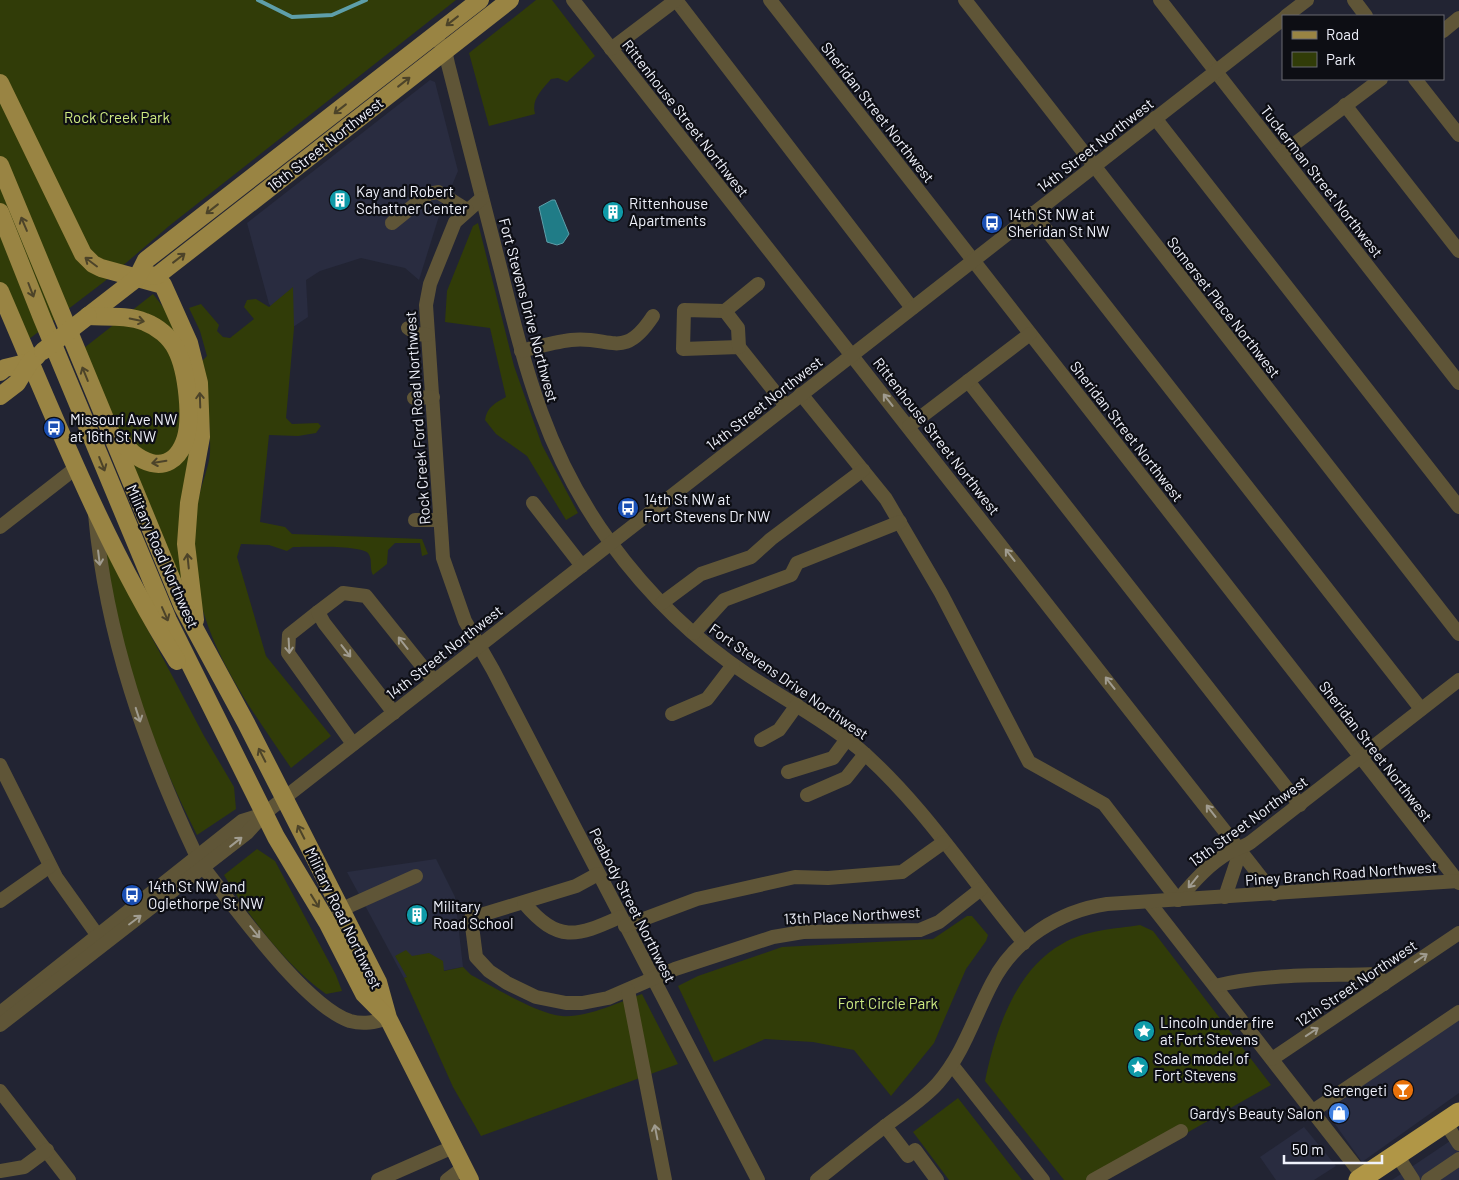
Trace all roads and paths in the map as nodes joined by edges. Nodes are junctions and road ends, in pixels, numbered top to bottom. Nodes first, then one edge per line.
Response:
1 (480, 0) edge
2 (510, 0) edge
3 (573, 0) edge
4 (676, 0) edge
5 (965, 0) edge
6 (1160, 0) edge
7 (1307, 0) edge
8 (1354, 0) edge
9 (774, 2) edge
10 (1287, 15) edge
11 (1365, 15) edge
12 (1459, 18) edge
13 (1282, 20) edge
14 (1444, 30) edge
15 (434, 36) junction
16 (611, 49) junction
17 (445, 50) junction
18 (1216, 71) junction
19 (1380, 80) edge
20 (1416, 80) edge
21 (0, 83) edge
22 (1345, 106) junction
23 (1155, 118) junction
24 (1459, 135) edge
25 (1281, 154) junction
26 (0, 165) edge
27 (1094, 166) junction
28 (482, 198) junction
29 (467, 210) junction
30 (0, 212) edge
31 (1033, 213) junction
32 (392, 223) dead end
33 (1459, 251) edge
34 (973, 260) junction
35 (137, 278) junction
36 (758, 284) dead end
37 (0, 291) edge
38 (912, 308) junction
39 (725, 311) junction
40 (88, 316) junction
41 (653, 316) dead end
42 (408, 328) dead end
43 (1030, 334) junction
44 (427, 335) junction
45 (739, 347) junction
46 (521, 351) junction
47 (852, 355) junction
48 (36, 357) junction
49 (0, 372) edge
50 (968, 381) junction
51 (1459, 383) edge
52 (801, 394) junction
53 (0, 396) edge
54 (433, 397) junction
55 (414, 398) dead end
56 (786, 406) junction
57 (100, 409) junction
58 (909, 426) junction
59 (77, 467) junction
60 (863, 470) junction
61 (533, 503) dead end
62 (1459, 507) edge
63 (95, 509) junction
64 (415, 520) dead end
65 (440, 520) junction
66 (900, 522) junction
67 (0, 527) edge
68 (611, 543) junction
69 (582, 566) junction
70 (662, 603) junction
71 (318, 612) junction
72 (694, 633) junction
73 (1459, 634) edge
74 (202, 643) junction
75 (479, 646) junction
76 (733, 665) junction
77 (1459, 680) edge
78 (434, 681) junction
79 (797, 705) junction
80 (1422, 709) junction
81 (394, 712) junction
82 (672, 714) dead end
83 (226, 737) junction
84 (761, 740) dead end
85 (847, 740) junction
86 (354, 744) junction
87 (864, 754) junction
88 (1361, 757) junction
89 (0, 765) edge
90 (788, 772) dead end
91 (807, 795) dead end
92 (284, 798) junction
93 (1300, 805) junction
94 (265, 813) junction
95 (944, 842) junction
96 (1241, 849) junction
97 (200, 862) junction
98 (50, 866) junction
99 (598, 874) junction
100 (416, 876) dead end
101 (1459, 882) edge
102 (981, 889) junction
103 (1274, 894) junction
104 (1225, 897) junction
105 (1178, 900) junction
106 (0, 901) edge
107 (1149, 902) junction
108 (524, 903) junction
109 (340, 910) junction
110 (622, 922) junction
111 (1459, 933) edge
112 (100, 940) junction
113 (1024, 942) junction
114 (652, 978) junction
115 (1384, 984) junction
116 (1215, 986) junction
117 (628, 990) junction
118 (1459, 1012) edge
119 (0, 1013) edge
120 (388, 1018) junction
121 (0, 1025) edge
122 (1272, 1059) junction
123 (952, 1064) junction
124 (0, 1091) edge
125 (1312, 1112) junction
126 (1452, 1118) edge
127 (886, 1126) junction
128 (1181, 1131) dead end
129 (1459, 1144) edge
130 (453, 1147) junction
131 (46, 1150) junction
132 (1397, 1155) junction
133 (1459, 1159) edge
134 (0, 1171) edge
135 (467, 1174) edge
136 (1363, 1179) edge
137 (69, 1180) edge
138 (378, 1180) edge
139 (448, 1180) edge
140 (665, 1180) edge
141 (758, 1180) edge
142 (817, 1180) edge
143 (938, 1180) edge
144 (1043, 1180) edge
145 (1093, 1180) edge
146 (1412, 1180) edge
147 (1428, 1180) edge

1 -> 15 main road, 16th Street Northwest
2 - 17 main road, 16th Street Northwest
3 - 16 street, Rittenhouse Street Northwest
4 - 16 street
4 - 38 street
5 - 27 street, Somerset Place Northwest
6 - 18 street, Tuckerman Street Northwest
7 - 10 street
8 - 11 street
9 - 34 street, Sheridan Street Northwest
12 - 14 street
13 - 18 street, 14th Street Northwest
15 - 17 street, Fort Stevens Drive Northwest
15 -> 35 main road, 16th Street Northwest
16 - 47 street, Rittenhouse Street Northwest
17 - 28 street, Fort Stevens Drive Northwest
35 -> 17 main road, 16th Street Northwest
18 - 23 street, 14th Street Northwest
18 - 25 street, Tuckerman Street Northwest
19 - 22 street
20 - 24 street
35 -> 21 main road
22 - 25 street
22 - 33 street
23 - 27 street, 14th Street Northwest
23 - 62 street
25 - 51 street, Tuckerman Street Northwest
57 -> 26 main road, Military Road Northwest
27 - 31 street, 14th Street Northwest
27 - 73 street, Somerset Place Northwest
28 - 29 street, Rock Creek Ford Road Northwest
28 - 46 street, Fort Stevens Drive Northwest
29 - 32 street
29 - 44 street, Rock Creek Ford Road Northwest
30 -> 83 main road, Military Road Northwest
31 - 34 street, 14th Street Northwest
31 - 80 street
34 - 38 street, 14th Street Northwest
34 - 43 street, Sheridan Street Northwest
35 - 40 main road, 16th Street Northwest
74 -> 35 main road
36 - 39 street
37 - 48 main road
38 - 47 street, 14th Street Northwest
39 - 45 street
39 - 45 street
40 - 48 main road, 16th Street Northwest, bridge
40 -> 57 main road
41 - 46 street
42 - 44 street
43 - 50 street
43 - 88 street, Sheridan Street Northwest
44 - 54 street, Rock Creek Ford Road Northwest
45 - 56 street
46 - 68 street, Fort Stevens Drive Northwest
47 - 52 street, 14th Street Northwest
58 -> 47 street, Rittenhouse Street Northwest
48 - 49 main road, 16th Street Northwest
48 - 53 main road, 16th Street Northwest
48 - 59 main road
50 - 58 street
50 - 93 street
52 - 56 street, 14th Street Northwest
52 - 60 street
54 - 55 street
54 - 65 street, Rock Creek Ford Road Northwest
56 - 68 street, 14th Street Northwest
57 - 74 main road, Military Road Northwest
96 -> 58 street, Rittenhouse Street Northwest
59 - 63 main road
59 - 67 street
60 - 66 street
60 - 70 street
61 - 69 street
63 - 83 main road
63 -> 97 street
64 - 65 street
65 - 75 street, Rock Creek Ford Road Northwest
66 - 72 street
66 - 105 street
68 - 69 street, 14th Street Northwest
68 - 70 street, Fort Stevens Drive Northwest
69 - 75 street, 14th Street Northwest
70 - 72 street, Fort Stevens Drive Northwest
78 -> 71 street
71 -> 81 street
71 -> 86 street
72 - 76 street, Fort Stevens Drive Northwest
92 -> 74 main road, Military Road Northwest
75 - 78 street, 14th Street Northwest
75 - 99 street, Peabody Street Northwest
76 - 79 street, Fort Stevens Drive Northwest
76 - 82 street
77 - 80 street, 13th Street Northwest
78 - 81 street, 14th Street Northwest
79 - 84 street
79 - 85 street, Fort Stevens Drive Northwest
80 - 88 street, 13th Street Northwest
81 - 86 street, 14th Street Northwest
83 - 94 main road, Military Road Northwest
85 - 87 street, Fort Stevens Drive Northwest
85 - 90 street
86 - 92 street, 14th Street Northwest
87 - 91 street
87 - 95 street, Fort Stevens Drive Northwest
88 - 93 street, 13th Street Northwest
88 - 101 street, Sheridan Street Northwest
89 - 98 street
92 - 94 street, 14th Street Northwest
109 -> 92 main road, Military Road Northwest
93 - 96 street, 13th Street Northwest
94 - 97 street, 14th Street Northwest
94 -> 120 main road, Military Road Northwest
95 - 102 street, Fort Stevens Drive Northwest
95 - 110 street
96 - 103 street, Rittenhouse Street Northwest
96 - 104 street
96 -> 105 street, 13th Street Northwest
97 - 112 street, 14th Street Northwest
97 -> 120 street
98 - 106 street
98 - 112 street
99 - 108 street
99 - 110 street, Peabody Street Northwest
100 - 109 street
101 - 103 street, Piney Branch Road Northwest
102 - 113 street, Fort Stevens Drive Northwest
102 - 114 street, 13th Place Northwest
103 - 104 street, Piney Branch Road Northwest
104 - 105 street
105 - 107 street
107 - 113 street
107 - 116 street
108 - 110 street
108 - 117 street, 13th Place Northwest
109 - 120 main road, Military Road Northwest
110 - 114 street, Peabody Street Northwest
115 -> 111 street, 12th Street Northwest
112 - 119 street, 14th Street Northwest
112 - 121 street, 14th Street Northwest
113 - 123 street
114 - 117 street, 13th Place Northwest
114 - 141 street, Peabody Street Northwest
115 - 116 street
122 -> 115 street, 12th Street Northwest
116 - 122 street
140 -> 117 street
118 - 125 street
120 - 130 main road
122 - 125 street
123 - 127 street
123 - 144 street
124 - 131 street
125 - 136 street
126 - 129 street
126 - 132 highway
127 - 142 street
127 - 143 street
128 - 145 street
130 - 135 main road
130 - 138 street
131 - 134 street
131 - 137 street
132 - 136 highway
132 - 146 street
133 - 147 street
135 - 139 street

